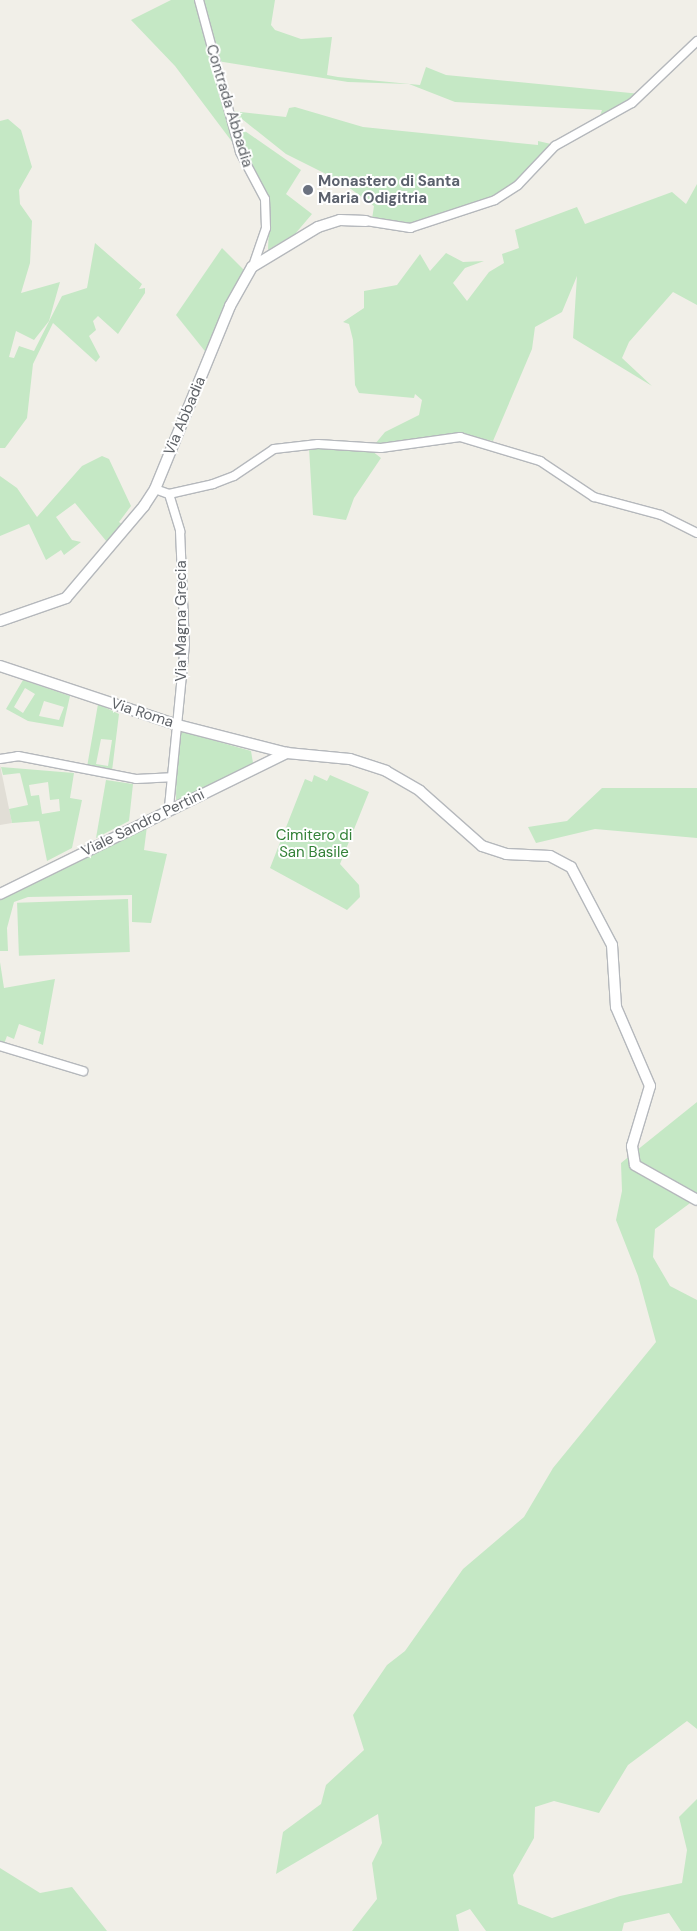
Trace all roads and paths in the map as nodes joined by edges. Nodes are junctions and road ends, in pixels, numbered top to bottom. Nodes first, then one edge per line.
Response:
1 (199, 0) edge
2 (697, 41) edge
3 (366, 221) joint
4 (252, 267) junction
5 (155, 489) junction
6 (169, 494) junction
7 (697, 534) edge
8 (0, 622) edge
9 (0, 666) edge
10 (174, 724) junction
11 (286, 753) junction
12 (0, 759) edge
13 (171, 777) junction
14 (169, 808) junction
15 (0, 894) edge
16 (0, 1046) edge
17 (83, 1071) dead end
18 (697, 1200) edge

1 - 4 street, Contrada Abbadia
2 - 3 street
3 - 4 street, Via Abbadia
4 - 5 street, Via Abbadia
5 - 6 street
5 - 8 street, Via Abbadia
6 - 7 street
6 - 10 street, Via Magna Grecia
9 - 10 street, Via Roma
10 - 11 street, Via Roma
10 - 13 street, Via Magna Grecia
11 - 14 street, Viale Sandro Pertini
11 - 18 street, Via Roma
12 - 13 street
13 - 14 street, Via Magna Grecia
14 - 15 street, Viale Sandro Pertini
16 - 17 street

